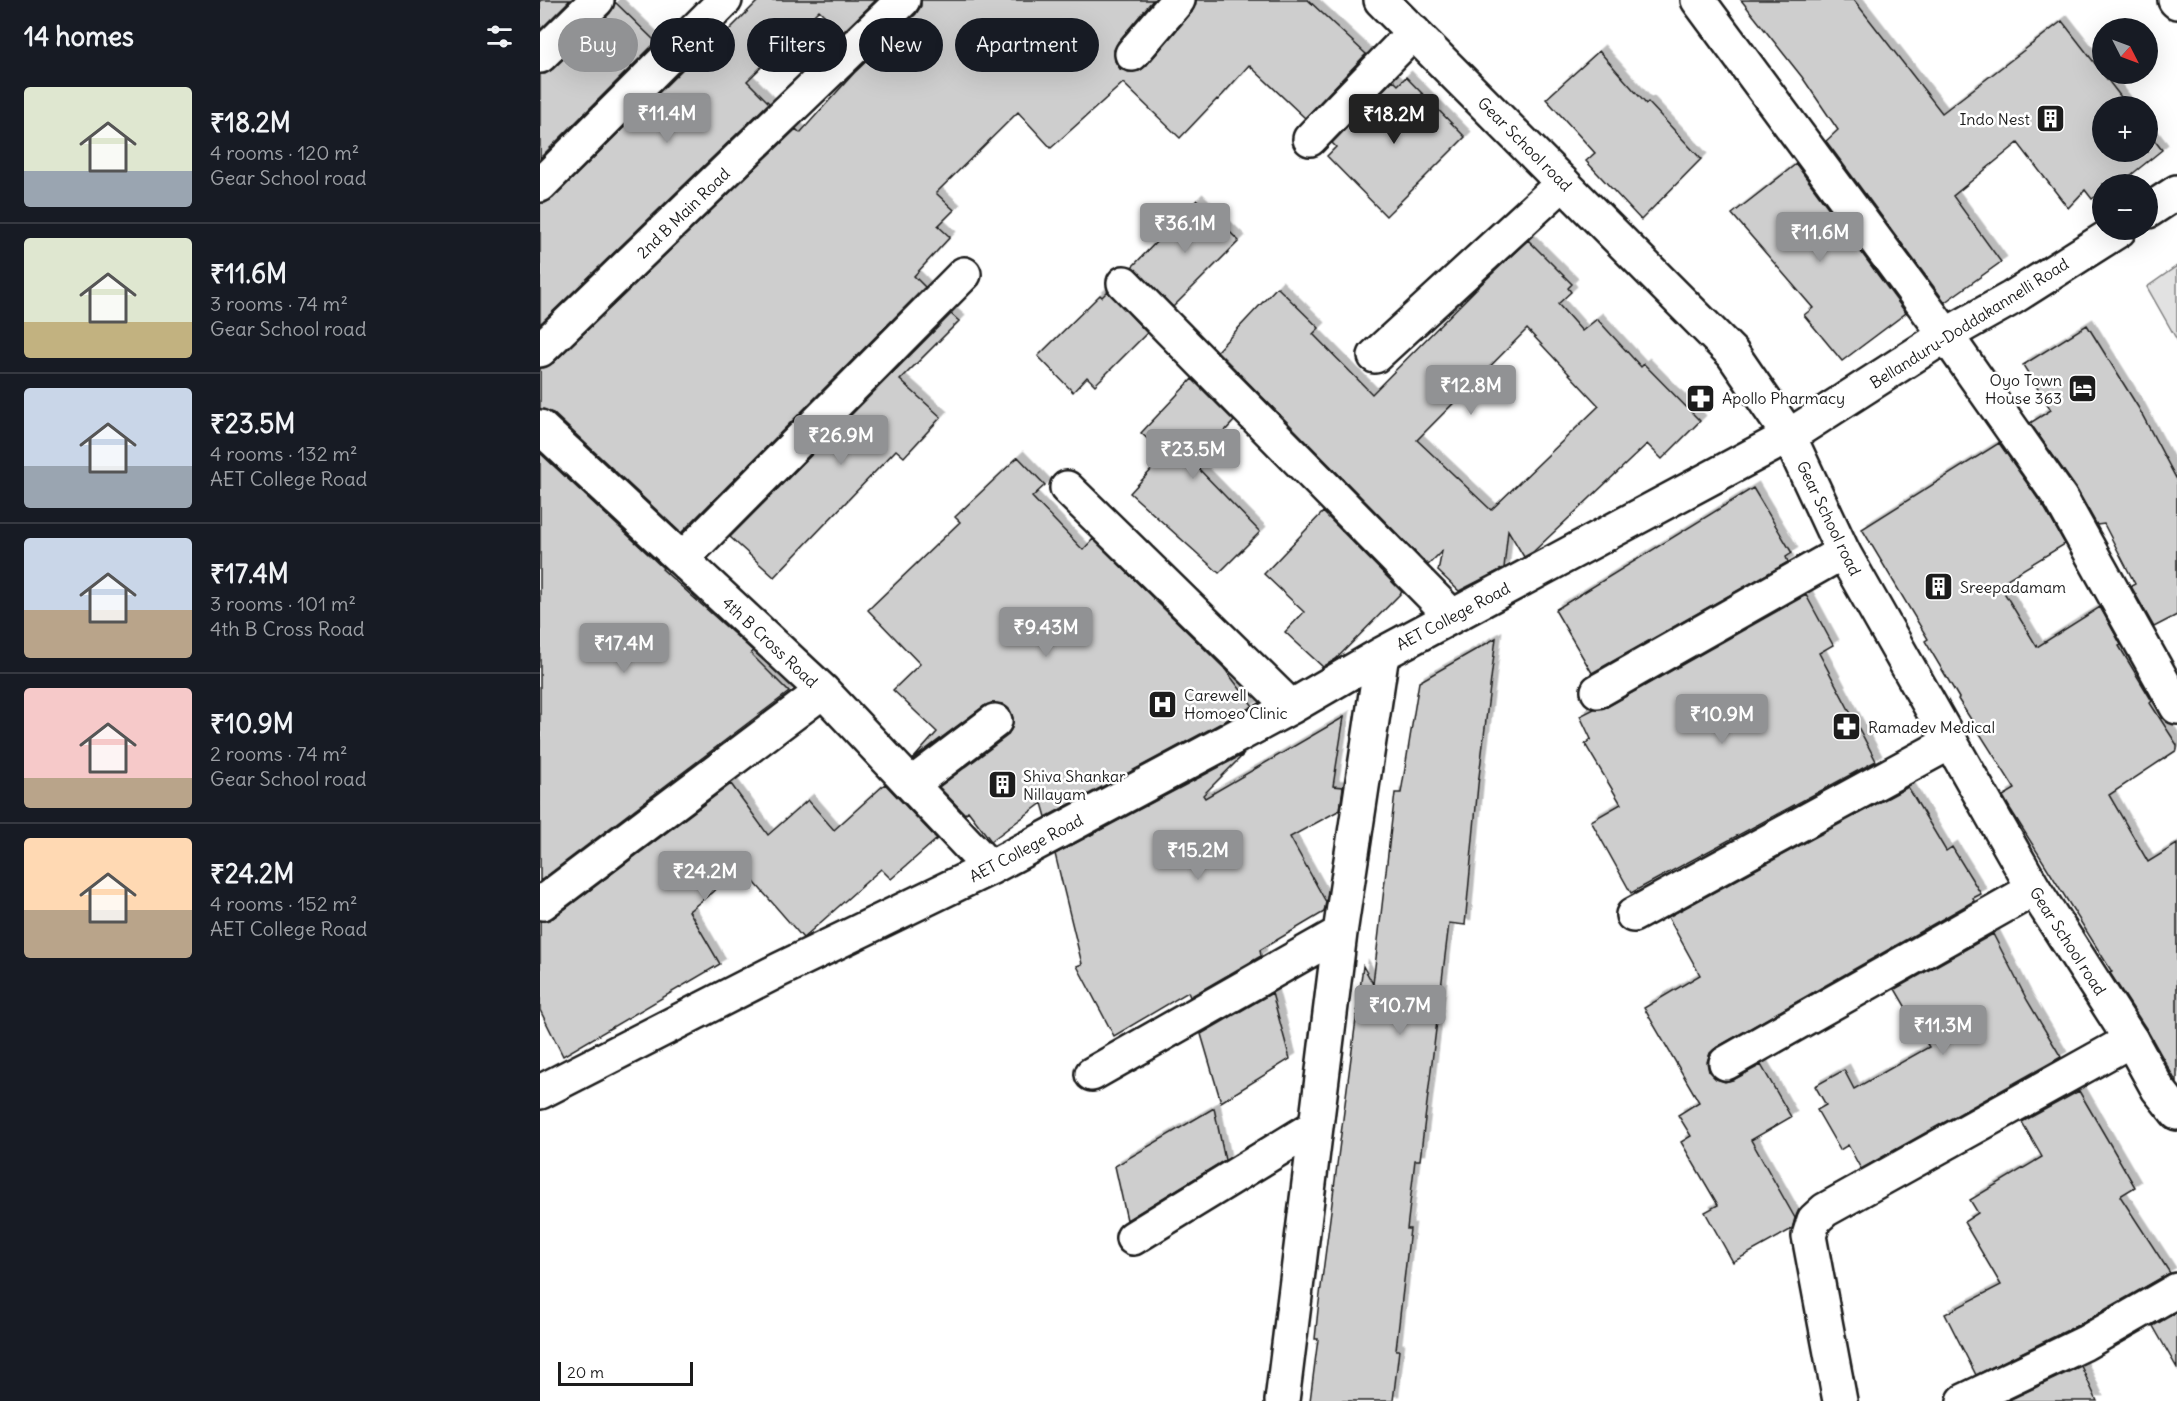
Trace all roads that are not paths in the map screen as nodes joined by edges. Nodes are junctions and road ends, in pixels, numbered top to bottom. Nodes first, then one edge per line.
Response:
1 (597, 0) edge
2 (725, 0) edge
3 (903, 0) edge
4 (1178, 0) edge
5 (1380, 0) edge
6 (1698, 0) edge
7 (1414, 32) junction
8 (1132, 54) dead end
9 (540, 56) edge
10 (1310, 139) dead end
11 (1563, 183) junction
12 (540, 185) edge
13 (2177, 192) edge
14 (2158, 204) edge
15 (2103, 240) edge
16 (964, 274) dead end
17 (1124, 283) dead end
18 (1946, 335) junction
19 (540, 350) edge
20 (1375, 356) dead end
21 (540, 427) edge
22 (1789, 436) junction
23 (1067, 488) dead end
24 (1843, 552) junction
25 (682, 559) junction
26 (1452, 616) junction
27 (1382, 654) junction
28 (823, 691) junction
29 (1598, 691) dead end
30 (1292, 707) junction
31 (2177, 707) edge
32 (995, 721) dead end
33 (1951, 742) junction
34 (912, 784) junction
35 (990, 868) junction
36 (2034, 889) junction
37 (542, 903) dead end
38 (1633, 915) dead end
39 (1340, 933) junction
40 (2131, 1040) junction
41 (1726, 1063) dead end
42 (1092, 1074) dead end
43 (540, 1092) edge
44 (2177, 1113) edge
45 (1316, 1126) junction
46 (1134, 1238) dead end
47 (2177, 1290) edge
48 (1282, 1401) edge
49 (1840, 1401) edge
50 (1964, 1401) edge

1 - 9 street
2 - 12 street
3 - 19 street, 2nd B Main Road
4 - 8 street
5 - 7 street, Gear School road
6 - 18 street
7 - 10 street
7 - 11 street, Gear School road
11 - 20 street
11 - 22 street, Gear School road
13 - 14 street
15 - 18 street, Bellanduru-Doddakannelli Road
16 - 25 street
17 - 26 street
18 - 22 street, Bellanduru-Doddakannelli Road
18 - 31 street
21 - 25 street, 4th B Cross Road
22 - 24 street, Gear School road
22 - 26 street, AET College Road
23 - 30 street
24 - 29 street
24 - 33 street, Gear School road
25 - 28 street, 4th B Cross Road
26 - 27 street, AET College Road
27 - 30 street, AET College Road
27 - 39 street
28 - 34 street, 4th B Cross Road
28 - 37 street
30 - 35 street, AET College Road
32 - 34 street
33 - 36 street, Gear School road
33 - 38 street
34 - 35 street, 4th B Cross Road
35 - 43 street, AET College Road
36 - 40 street, Gear School road
36 - 41 street
39 - 42 street
39 - 45 street
40 - 44 street, Gear School road
40 - 49 street
45 - 46 street
45 - 48 street
47 - 50 street

